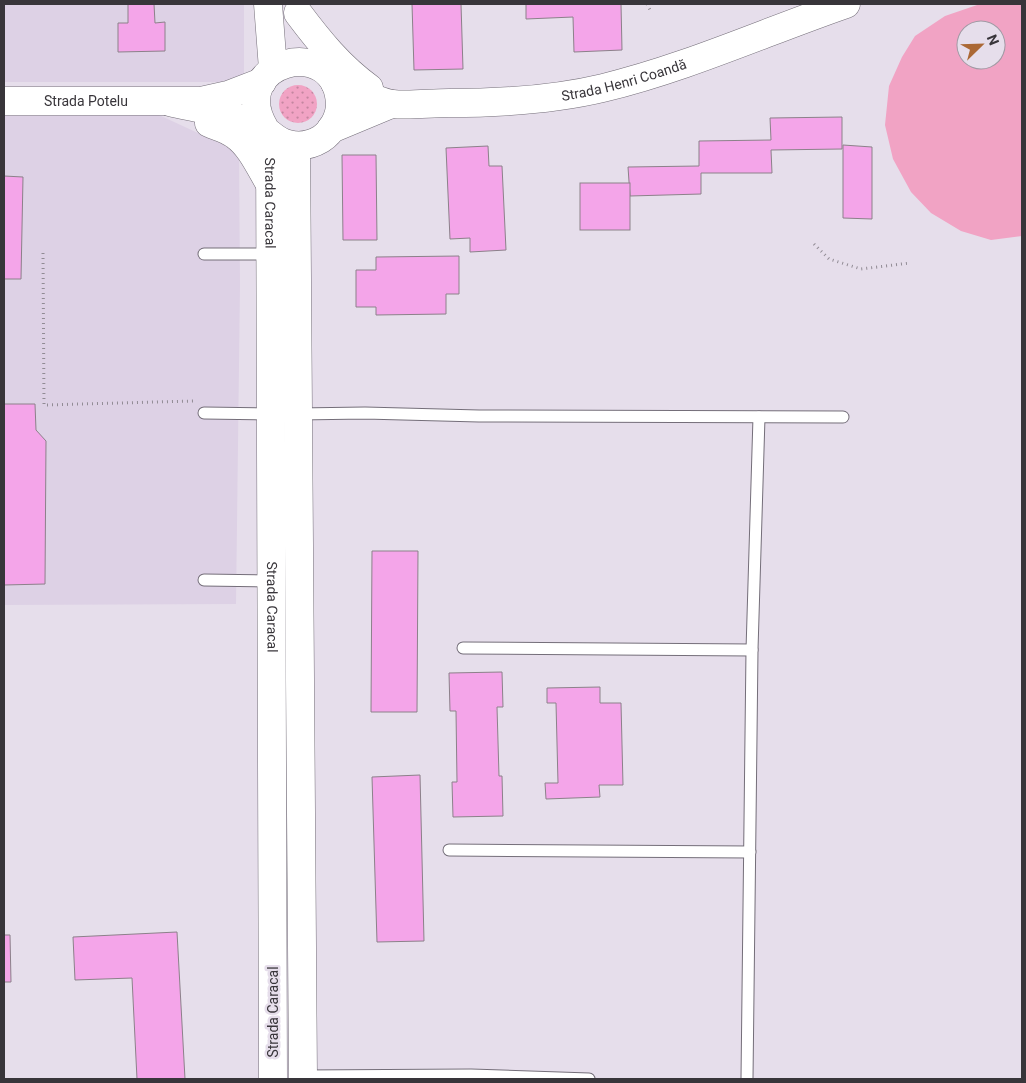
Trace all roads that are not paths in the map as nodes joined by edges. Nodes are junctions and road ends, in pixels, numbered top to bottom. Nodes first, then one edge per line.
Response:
1 (268, 4) edge
2 (846, 4) edge
3 (298, 8) edge
4 (300, 61) junction
5 (268, 76) junction
6 (335, 83) junction
7 (4, 101) edge
8 (164, 102) junction
9 (390, 104) junction
10 (331, 130) junction
11 (268, 132) junction
12 (296, 146) junction
13 (270, 186) junction
14 (204, 254) dead end
15 (270, 254) junction
16 (204, 413) dead end
17 (285, 414) junction
18 (759, 417) junction
19 (844, 417) dead end
20 (204, 580) dead end
21 (273, 581) junction
22 (463, 648) dead end
23 (752, 650) junction
24 (449, 850) dead end
25 (750, 852) junction
26 (303, 1078) edge
27 (273, 1079) edge
28 (589, 1079) edge
29 (747, 1079) edge

1 - 5 main road
2 - 9 main road, Strada Henri Coandă
3 - 4 main road
3 - 9 main road
4 - 5 main road
4 - 6 main road
5 - 8 main road, Strada Potelu
5 - 11 main road
6 - 9 main road, Strada Henri Coandă
6 - 10 main road
7 - 8 main road, Strada Potelu
8 - 11 main road, Strada Potelu
8 - 13 main road
9 - 10 main road, Strada Henri Coandă
10 - 12 main road
11 - 12 main road
11 - 13 main road, Strada Caracal
12 - 17 main road, Strada Caracal
13 - 15 main road, Strada Caracal
14 - 15 lane
15 - 17 main road, Strada Caracal
16 - 17 lane
17 - 18 lane
17 - 21 main road, Strada Caracal
17 - 26 main road, Strada Caracal
18 - 19 lane
18 - 23 lane
20 - 21 lane
21 - 27 main road, Strada Caracal
22 - 23 lane
23 - 25 lane
24 - 25 lane
25 - 29 lane
26 - 28 lane

